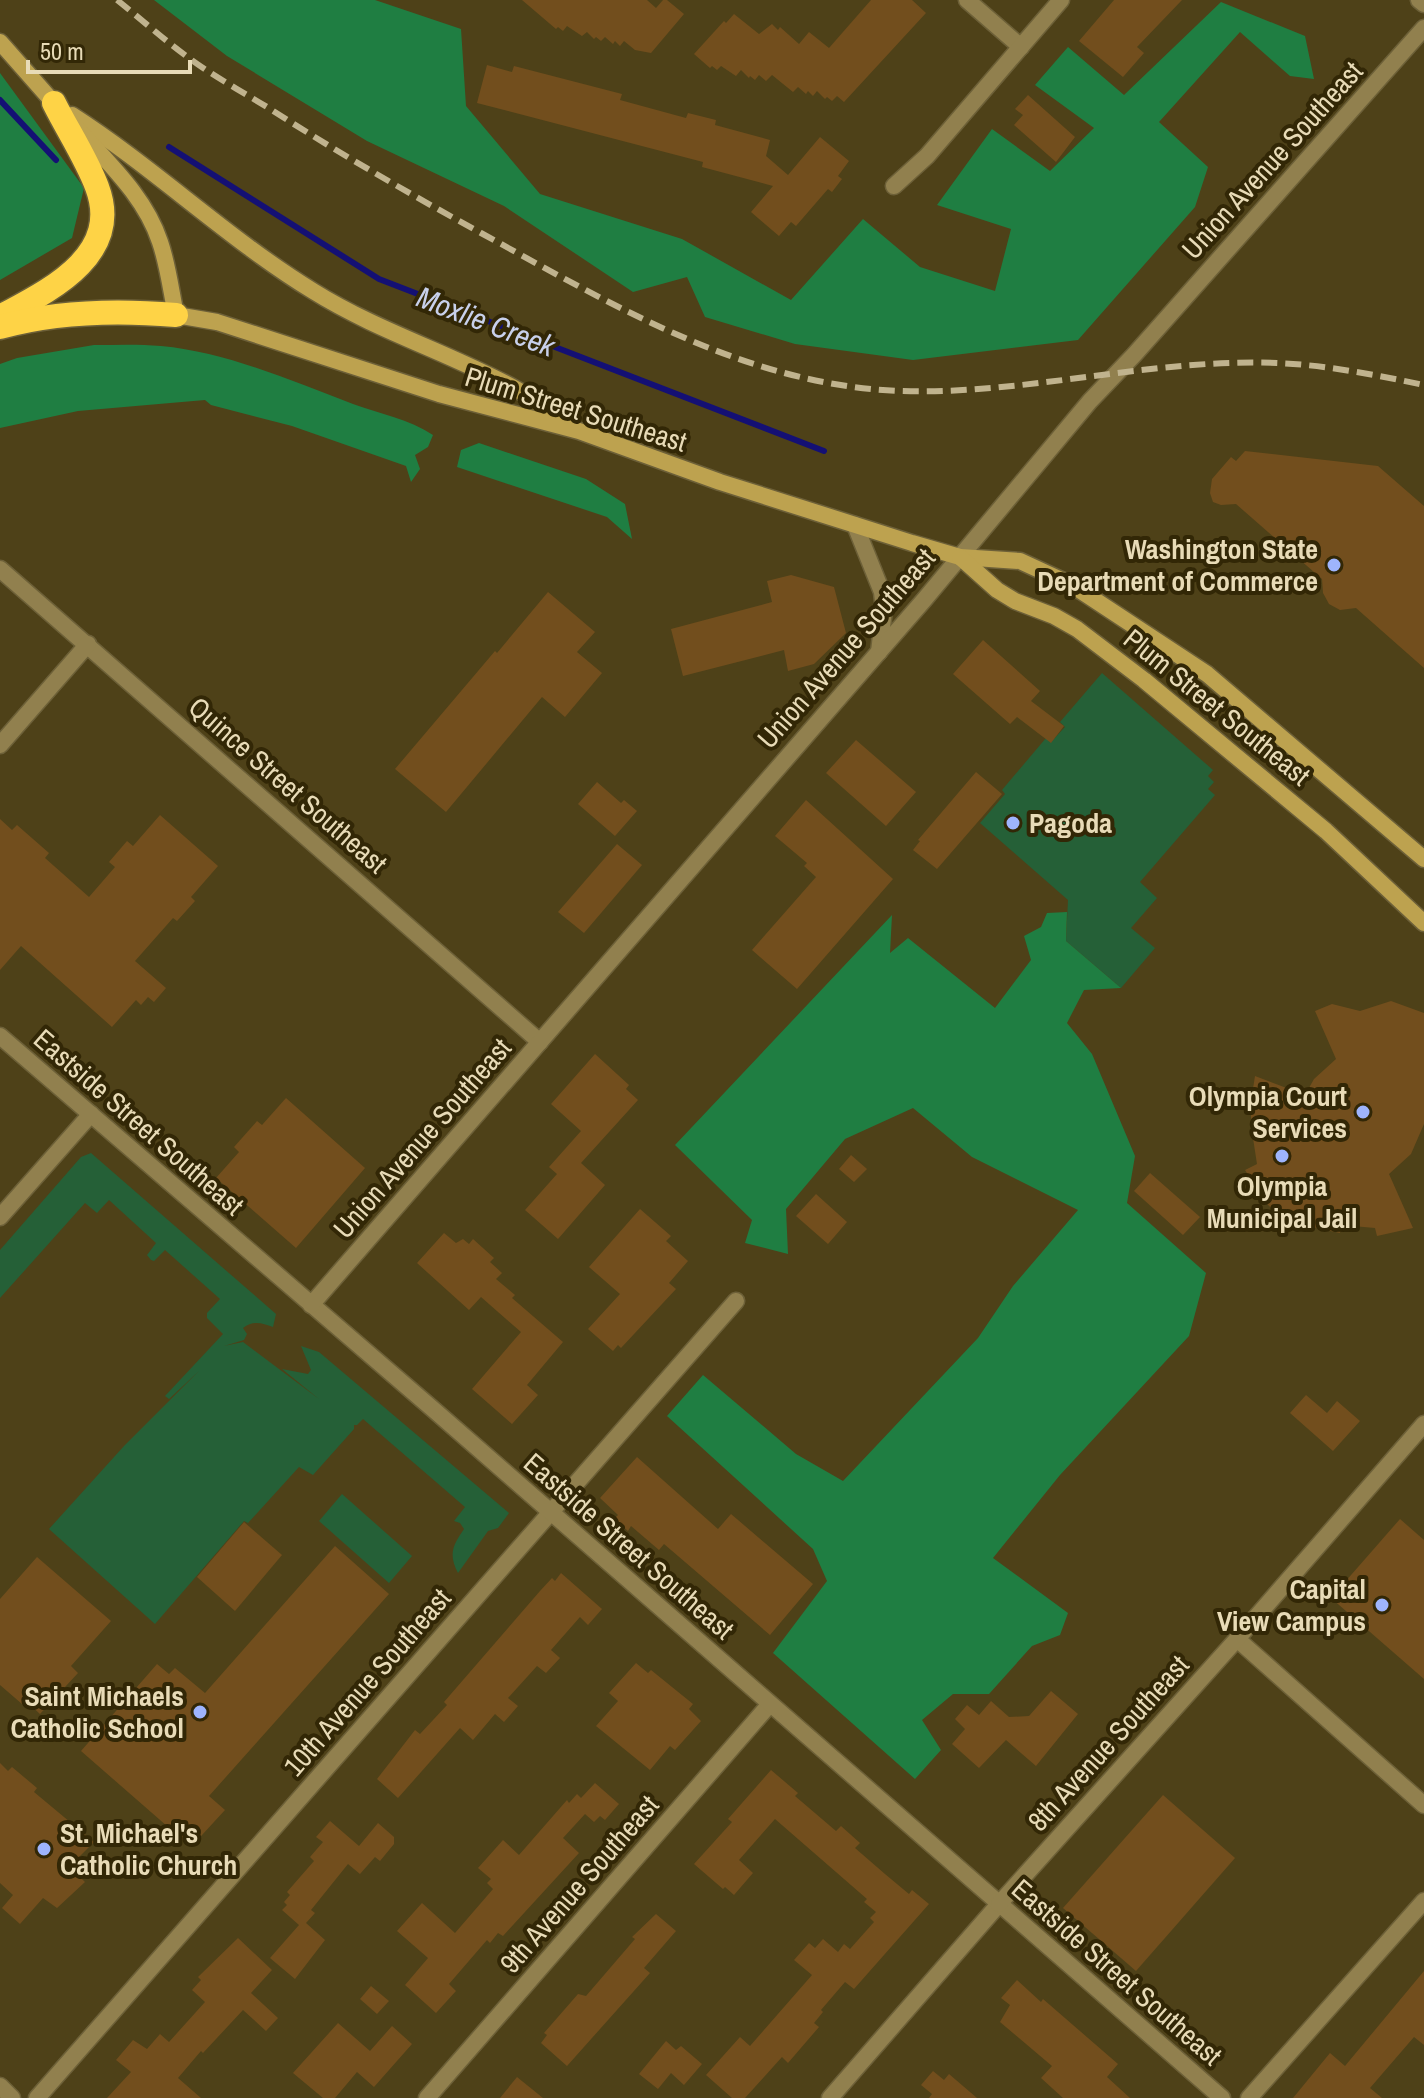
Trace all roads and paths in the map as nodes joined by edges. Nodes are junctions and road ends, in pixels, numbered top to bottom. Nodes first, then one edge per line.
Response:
1 (967, 0) edge
2 (1061, 0) edge
3 (1419, 0) edge
4 (1424, 4) edge
5 (1424, 28) edge
6 (0, 42) edge
7 (1021, 47) junction
8 (54, 103) junction
9 (894, 186) dead end
10 (176, 315) junction
11 (0, 317) edge
12 (0, 327) edge
13 (579, 431) junction
14 (855, 525) junction
15 (960, 557) junction
16 (0, 569) edge
17 (88, 644) junction
18 (879, 652) junction
19 (0, 745) edge
20 (1424, 859) edge
21 (1424, 923) edge
22 (0, 1036) edge
23 (540, 1042) junction
24 (91, 1114) junction
25 (0, 1217) edge
26 (736, 1301) dead end
27 (311, 1305) junction
28 (1424, 1424) edge
29 (550, 1513) junction
30 (1237, 1639) junction
31 (770, 1704) junction
32 (1424, 1805) edge
33 (1424, 1901) edge
34 (999, 1904) junction
35 (0, 2086) edge
36 (12, 2098) edge
37 (37, 2098) edge
38 (427, 2098) edge
39 (830, 2098) edge
40 (1222, 2098) edge
41 (1249, 2098) edge

1 - 7 street
2 - 7 street
3 - 4 street
5 - 15 street, Union Avenue Southeast
6 - 8 main road
7 - 9 street
8 - 10 main road
8 - 11 highway
8 - 13 main road
10 - 12 highway
10 - 13 main road, Plum Street Southeast
13 - 14 main road, Plum Street Southeast
14 - 15 main road, Plum Street Southeast
14 - 18 street
15 - 18 street, Union Avenue Southeast
15 - 20 main road, Plum Street Southeast
15 - 21 main road, Plum Street Southeast
16 - 17 street, Quince Street Southeast
17 - 19 street
17 - 23 street, Quince Street Southeast
18 - 23 street, Union Avenue Southeast
22 - 24 street, Eastside Street Southeast
23 - 27 street, Union Avenue Southeast
24 - 25 street
24 - 27 street, Eastside Street Southeast
26 - 29 street, 10th Avenue Southeast
27 - 29 street, Eastside Street Southeast
28 - 30 street, 8th Avenue Southeast
29 - 31 street, Eastside Street Southeast
29 - 37 street, 10th Avenue Southeast
30 - 32 street
30 - 34 street, 8th Avenue Southeast
31 - 34 street, Eastside Street Southeast
31 - 38 street, 9th Avenue Southeast
33 - 41 street
34 - 39 street, 8th Avenue Southeast
34 - 40 street, Eastside Street Southeast
35 - 36 street

